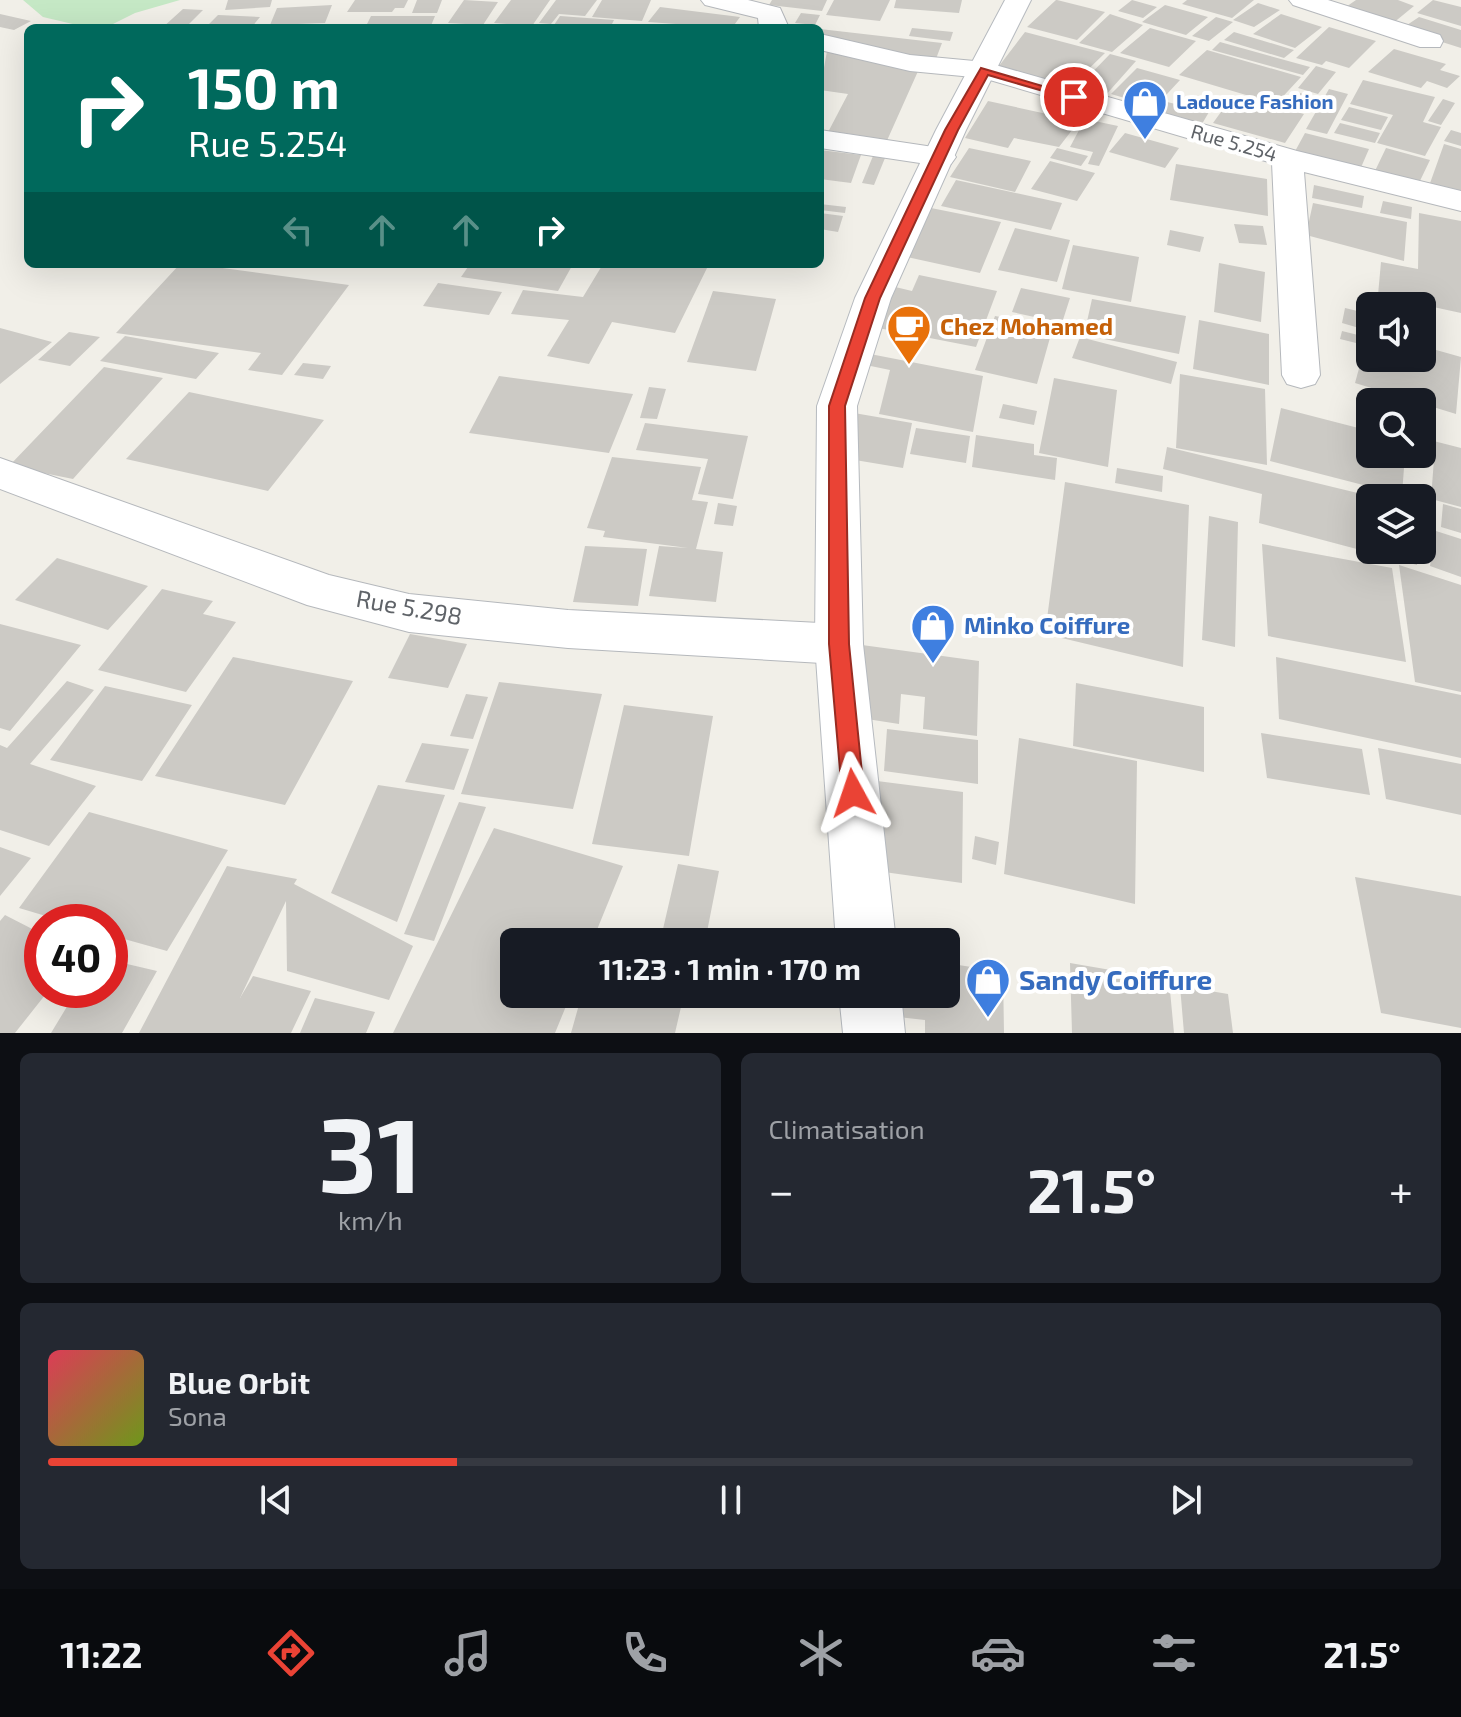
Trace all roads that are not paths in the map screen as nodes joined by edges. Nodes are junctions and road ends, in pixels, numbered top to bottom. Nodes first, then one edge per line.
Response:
1 (714, 0) edge
2 (1018, 0) edge
3 (1302, 0) edge
4 (771, 24) edge
5 (1430, 41) dead end
6 (824, 43) edge
7 (985, 70) junction
8 (824, 140) edge
9 (940, 157) junction
10 (1287, 158) junction
11 (1461, 201) edge
12 (1301, 375) dead end
13 (0, 473) edge
14 (839, 644) junction
15 (865, 928) edge
16 (871, 1008) edge
17 (874, 1033) edge

1 - 4 street
2 - 7 street
3 - 5 street
6 - 7 street, Rue 5.254
7 - 9 street
7 - 10 street, Rue 5.254
8 - 9 street
9 - 14 street
10 - 11 street, Rue 5.254
10 - 12 street
13 - 14 street, Rue 5.298
14 - 15 street
16 - 17 street

